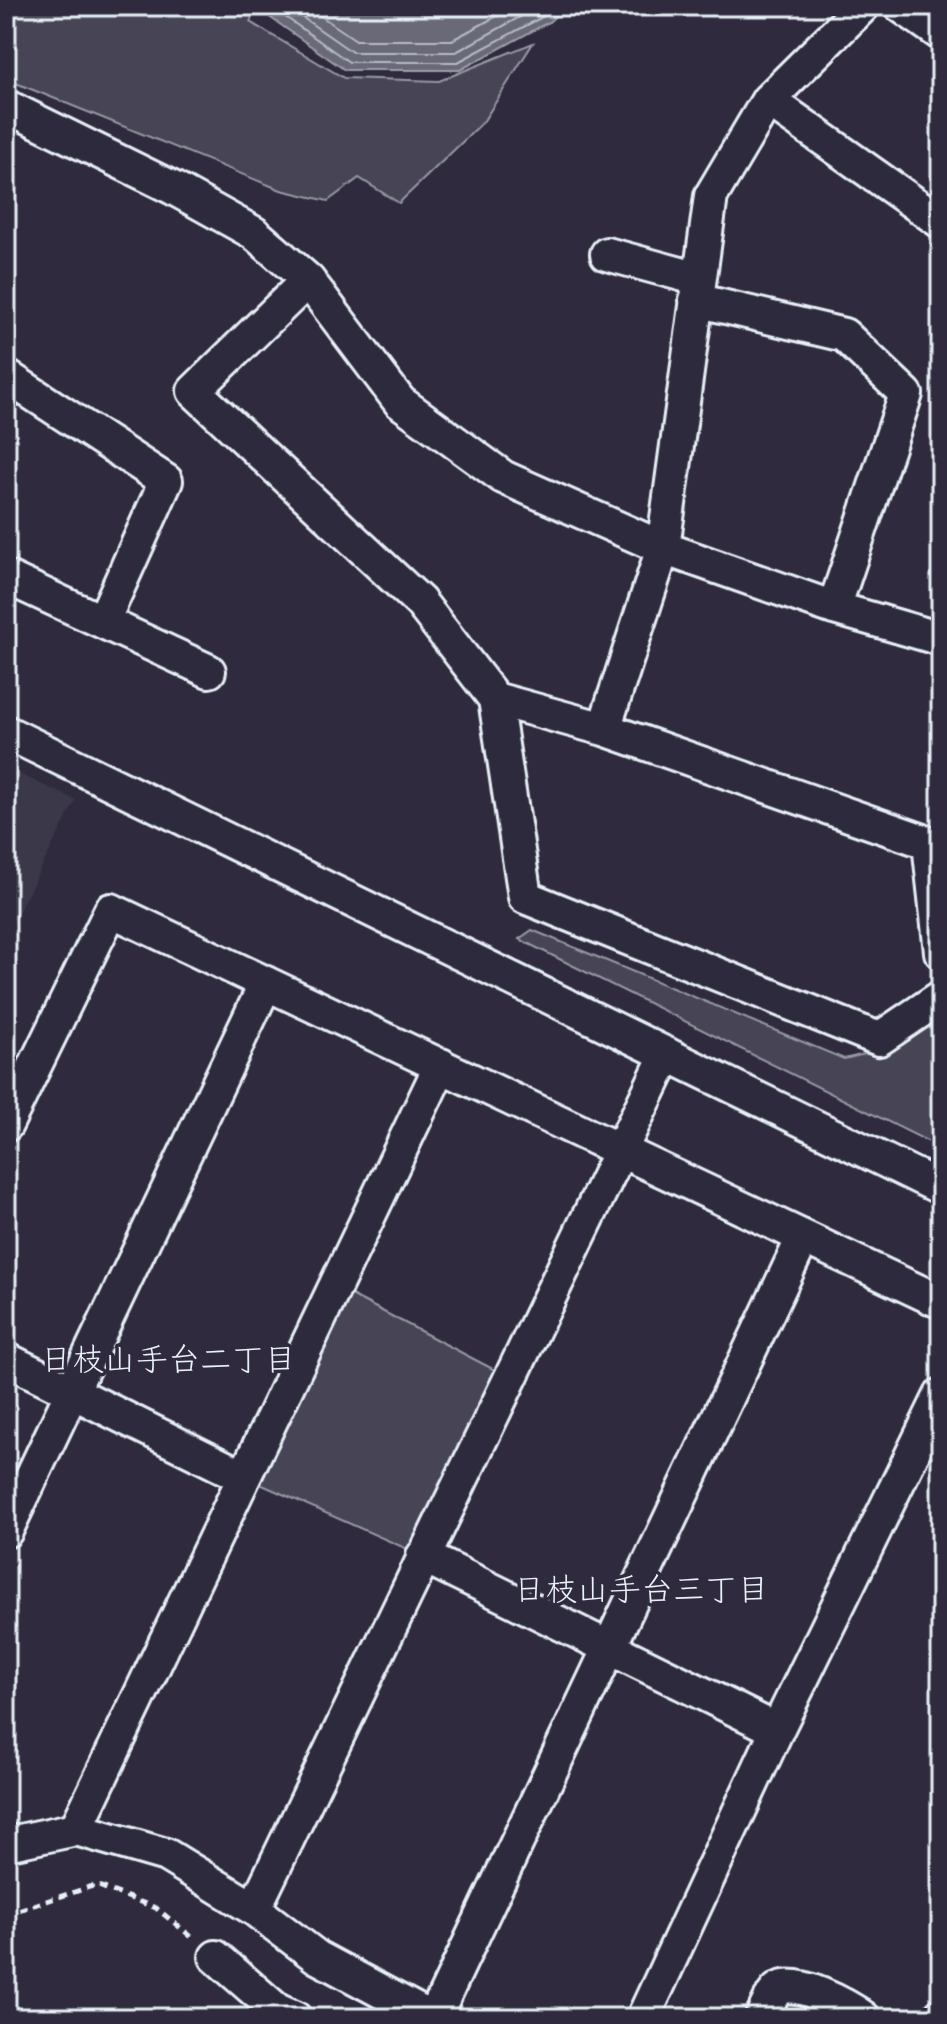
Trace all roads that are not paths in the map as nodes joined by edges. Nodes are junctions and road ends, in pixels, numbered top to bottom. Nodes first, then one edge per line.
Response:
1 (863, 6) edge
2 (901, 6) edge
3 (941, 34) edge
4 (768, 100) junction
5 (6, 106) edge
6 (941, 222) edge
7 (607, 254) dead end
8 (308, 280) junction
9 (697, 290) junction
10 (6, 376) edge
11 (663, 548) junction
12 (6, 577) edge
13 (834, 608) junction
14 (103, 621) junction
15 (941, 639) edge
16 (209, 671) dead end
17 (495, 699) junction
18 (604, 729) junction
19 (6, 732) edge
20 (941, 952) edge
21 (266, 983) junction
22 (941, 997) edge
23 (667, 1054) junction
24 (441, 1065) junction
25 (6, 1125) edge
26 (623, 1151) junction
27 (941, 1188) edge
28 (803, 1238) junction
29 (941, 1302) edge
30 (6, 1359) edge
31 (72, 1392) junction
32 (941, 1395) edge
33 (244, 1477) junction
34 (6, 1531) edge
35 (423, 1556) junction
36 (609, 1648) junction
37 (777, 1730) junction
38 (76, 1829) junction
39 (6, 1844) edge
40 (254, 1909) junction
41 (216, 1957) road end
42 (295, 2018) edge
43 (433, 2018) edge
44 (643, 2018) edge
45 (761, 2018) edge
46 (864, 2018) edge

1 - 4 street
2 - 3 street
4 - 6 street
4 - 9 street
5 - 8 street
7 - 9 street
8 - 11 street
8 - 17 street
9 - 11 street
9 - 13 street
10 - 14 street
11 - 13 street
11 - 18 street
12 - 14 street
13 - 15 street
14 - 16 street
17 - 18 street
17 - 22 street
18 - 20 street
19 - 23 street
21 - 24 street
21 - 25 street
21 - 31 street
23 - 26 street
23 - 27 street
24 - 26 street
24 - 33 street
26 - 28 street
26 - 35 street
28 - 29 street
28 - 36 street
30 - 31 street
31 - 33 street
31 - 34 street
32 - 37 street
33 - 38 street
35 - 36 street
35 - 40 street
36 - 37 street
36 - 43 street
37 - 44 street
38 - 39 street
38 - 40 street
40 - 43 street
41 - 42 street
45 - 46 street

